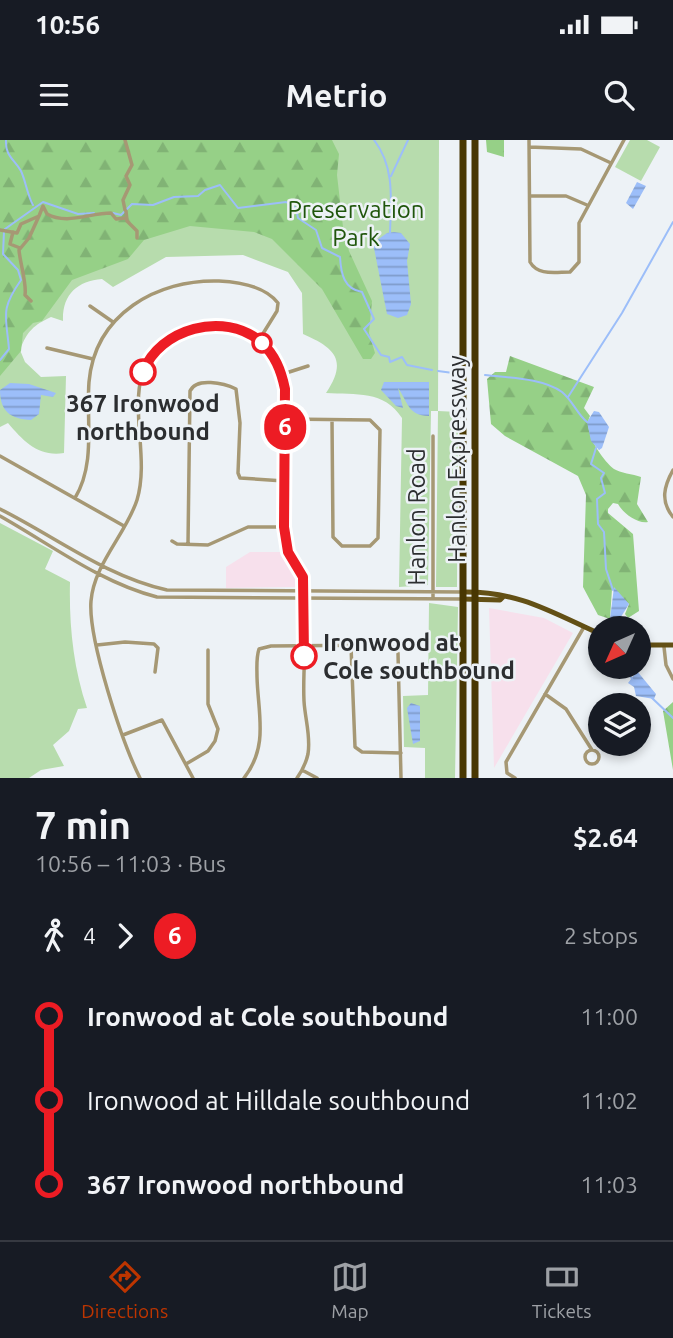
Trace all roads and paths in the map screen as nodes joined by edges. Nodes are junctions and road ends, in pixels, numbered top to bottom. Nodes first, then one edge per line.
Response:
1 (125, 140) edge
2 (463, 140) edge
3 (475, 140) edge
4 (529, 140) edge
5 (624, 140) edge
6 (529, 147) junction
7 (611, 163) junction
8 (530, 196) junction
9 (587, 205) junction
10 (39, 216) junction
11 (126, 218) junction
12 (0, 230) edge
13 (13, 232) junction
14 (137, 239) dead end
15 (20, 248) junction
16 (31, 301) dead end
17 (90, 306) dead end
18 (113, 323) junction
19 (259, 340) junction
20 (47, 348) dead end
21 (93, 359) junction
22 (308, 366) dead end
23 (282, 374) junction
24 (285, 419) junction
25 (332, 420) junction
26 (433, 436) dead end
27 (0, 456) edge
28 (673, 470) edge
29 (284, 481) junction
30 (75, 498) junction
31 (0, 509) edge
32 (0, 516) edge
33 (673, 517) edge
34 (124, 526) junction
35 (284, 527) junction
36 (172, 541) dead end
37 (188, 544) junction
38 (102, 567) junction
39 (100, 573) junction
40 (433, 591) junction
41 (304, 593) junction
42 (463, 595) junction
43 (475, 595) junction
44 (433, 599) junction
45 (304, 600) junction
46 (584, 626) junction
47 (588, 628) edge
48 (97, 645) junction
49 (673, 645) edge
50 (304, 646) junction
51 (351, 646) junction
52 (651, 646) edge
53 (664, 647) junction
54 (208, 650) dead end
55 (155, 672) dead end
56 (673, 680) edge
57 (545, 694) junction
58 (123, 735) junction
59 (588, 744) edge
60 (592, 750) joint
61 (401, 752) junction
62 (186, 764) junction
63 (302, 770) junction
64 (140, 778) edge
65 (193, 778) edge
66 (244, 778) edge
67 (297, 778) edge
68 (317, 778) edge
69 (401, 778) edge
70 (463, 778) edge
71 (475, 778) edge
72 (515, 778) edge

1 - 11 street
2 - 42 highway, Hanlon Expressway
3 - 43 highway, Hanlon Expressway
4 - 6 street
5 - 7 street
6 - 7 street
6 - 8 street
7 - 9 street
8 - 9 street
8 - 9 street
10 - 11 street
10 - 13 street
10 - 15 street
11 - 14 street
12 - 13 street
13 - 15 street
15 - 16 street
17 - 18 street
18 - 19 street
18 - 21 street
19 - 23 street
19 - 34 street
20 - 21 street
21 - 30 street
22 - 23 street
23 - 24 street
24 - 25 street
24 - 29 street
25 - 25 street
26 - 40 street, Hanlon Road
27 - 30 street
28 - 33 street
29 - 35 street
29 - 37 street
30 - 34 street
31 - 38 street
32 - 39 street
34 - 38 street
35 - 37 street
35 - 41 street
36 - 37 street
38 - 39 street
38 - 41 street
39 - 45 street
39 - 48 street
40 - 41 street
40 - 42 street
40 - 44 street, Hanlon Road
41 - 45 street
42 - 43 main road
42 - 44 street
42 - 70 highway, Hanlon Expressway
43 - 46 main road
43 - 71 highway, Hanlon Expressway
44 - 45 street
45 - 50 street
46 - 47 main road
46 - 57 street
48 - 55 street
48 - 58 street
49 - 53 main road
50 - 51 street
50 - 63 street
50 - 66 street
51 - 61 street
51 - 61 street
52 - 53 main road
53 - 56 street
54 - 62 street
57 - 59 street
57 - 72 street
58 - 62 street
58 - 64 street
60 - 60 street
61 - 69 street
62 - 65 street
63 - 67 street
63 - 68 street

